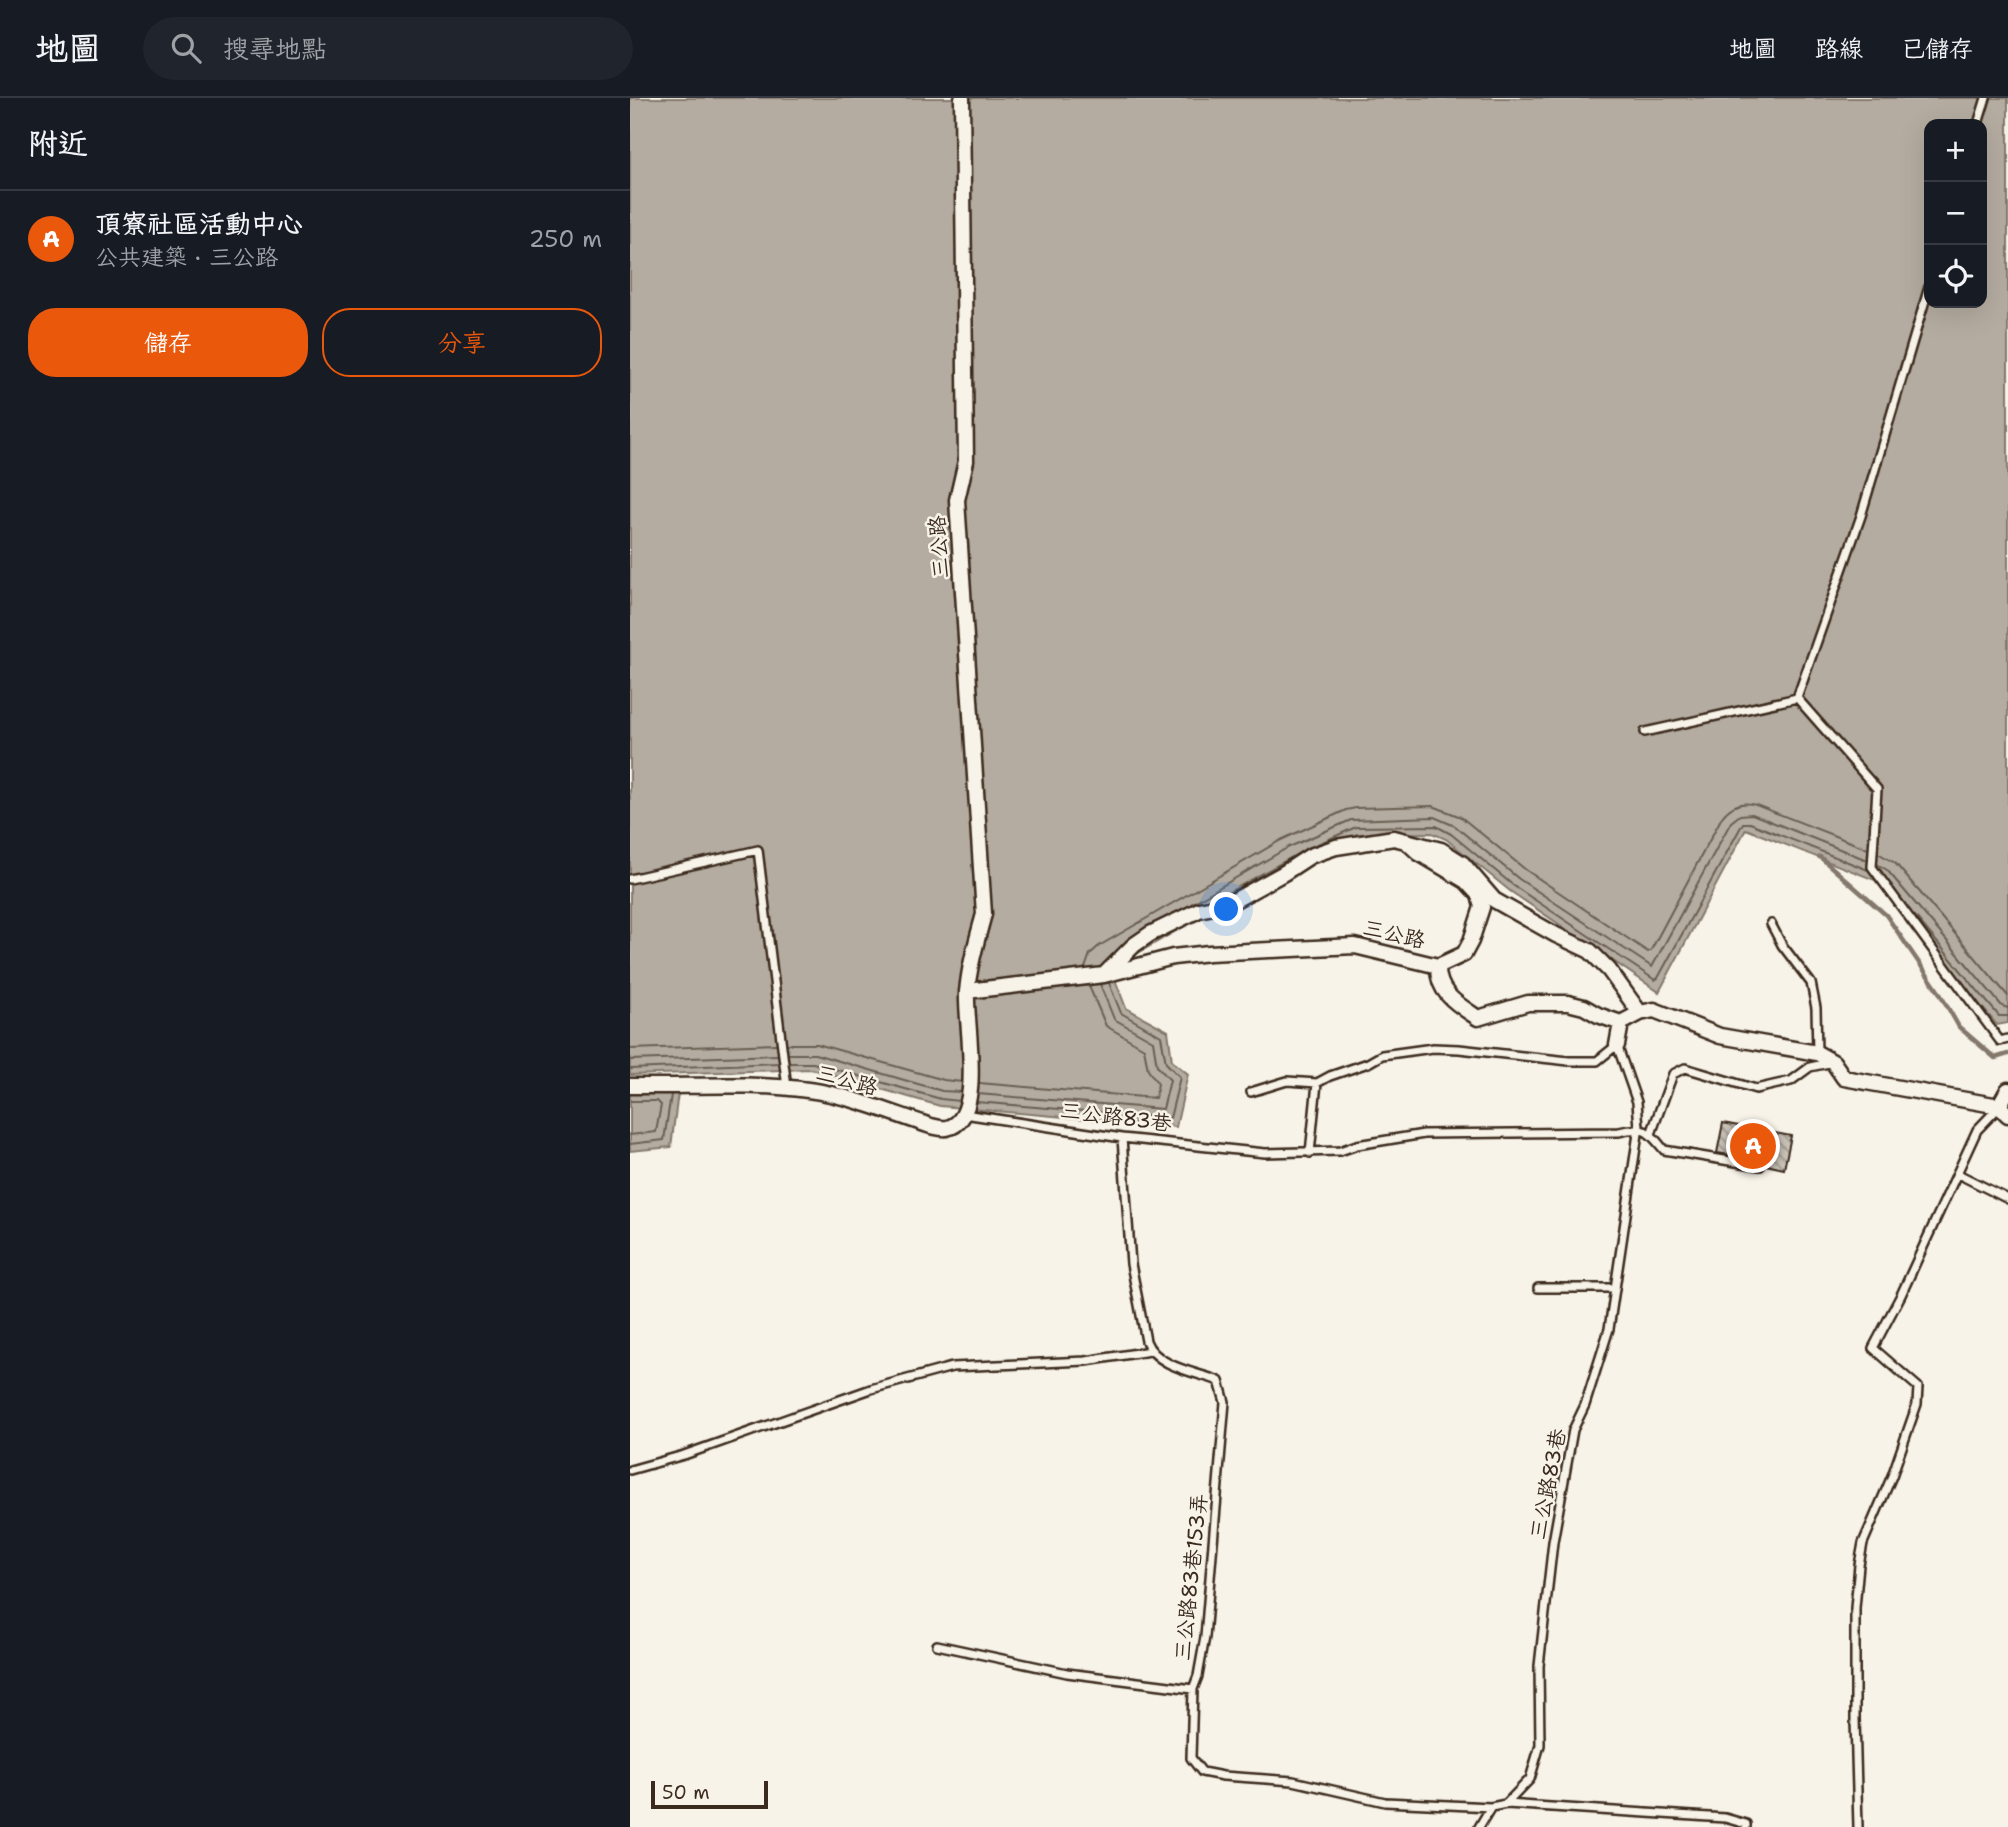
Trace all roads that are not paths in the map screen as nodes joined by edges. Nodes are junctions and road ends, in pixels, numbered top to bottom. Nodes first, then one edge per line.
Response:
1 (962, 98) edge
2 (1986, 98) edge
3 (1980, 119) edge
4 (1924, 304) edge
5 (1797, 698) junction
6 (1645, 732) dead end
7 (1394, 838) junction
8 (630, 879) edge
9 (1771, 923) dead end
10 (1438, 966) junction
11 (1104, 975) junction
12 (967, 991) junction
13 (1640, 1013) junction
14 (1621, 1023) junction
15 (2008, 1039) edge
16 (1617, 1045) junction
17 (1817, 1053) junction
18 (1833, 1062) junction
19 (1317, 1083) junction
20 (630, 1086) edge
21 (788, 1088) junction
22 (2008, 1090) edge
23 (1251, 1092) dead end
24 (2004, 1110) edge
25 (964, 1114) junction
26 (1639, 1128) junction
27 (1651, 1134) junction
28 (1122, 1138) junction
29 (1310, 1153) junction
30 (1760, 1166) dead end
31 (1958, 1174) junction
32 (2008, 1199) edge
33 (1538, 1288) dead end
34 (1615, 1288) junction
35 (1150, 1351) junction
36 (630, 1471) edge
37 (937, 1645) dead end
38 (1193, 1689) junction
39 (1506, 1804) junction
40 (1491, 1807) junction
41 (1479, 1827) edge
42 (1746, 1827) edge
43 (1858, 1827) edge

1 - 12 street, 三公路
2 - 3 lane
4 - 5 lane
5 - 6 lane
5 - 15 lane
7 - 10 street, 三公路
7 - 11 street
7 - 13 street
8 - 21 lane
9 - 17 lane
10 - 11 street, 三公路
10 - 14 street, 三公路
11 - 12 street, 三公路
12 - 25 street, 三公路
13 - 14 street
13 - 17 street
14 - 16 street
16 - 19 lane
16 - 26 lane, 三公路83巷
17 - 18 street
18 - 24 street
18 - 27 lane
19 - 23 lane
19 - 29 lane
20 - 21 street, 三公路
21 - 25 street, 三公路
22 - 24 street
24 - 31 lane
25 - 28 lane, 三公路83巷
26 - 27 lane
26 - 29 lane, 三公路83巷
26 - 34 lane, 三公路83巷
27 - 30 lane
28 - 29 lane, 三公路83巷
28 - 35 lane
31 - 32 lane
31 - 43 lane
33 - 34 lane
34 - 39 lane, 三公路83巷
35 - 36 lane
35 - 38 lane, 三公路83巷153弄
37 - 38 lane
38 - 40 lane, 三公路83巷153弄
39 - 40 lane
39 - 42 lane
40 - 41 lane

